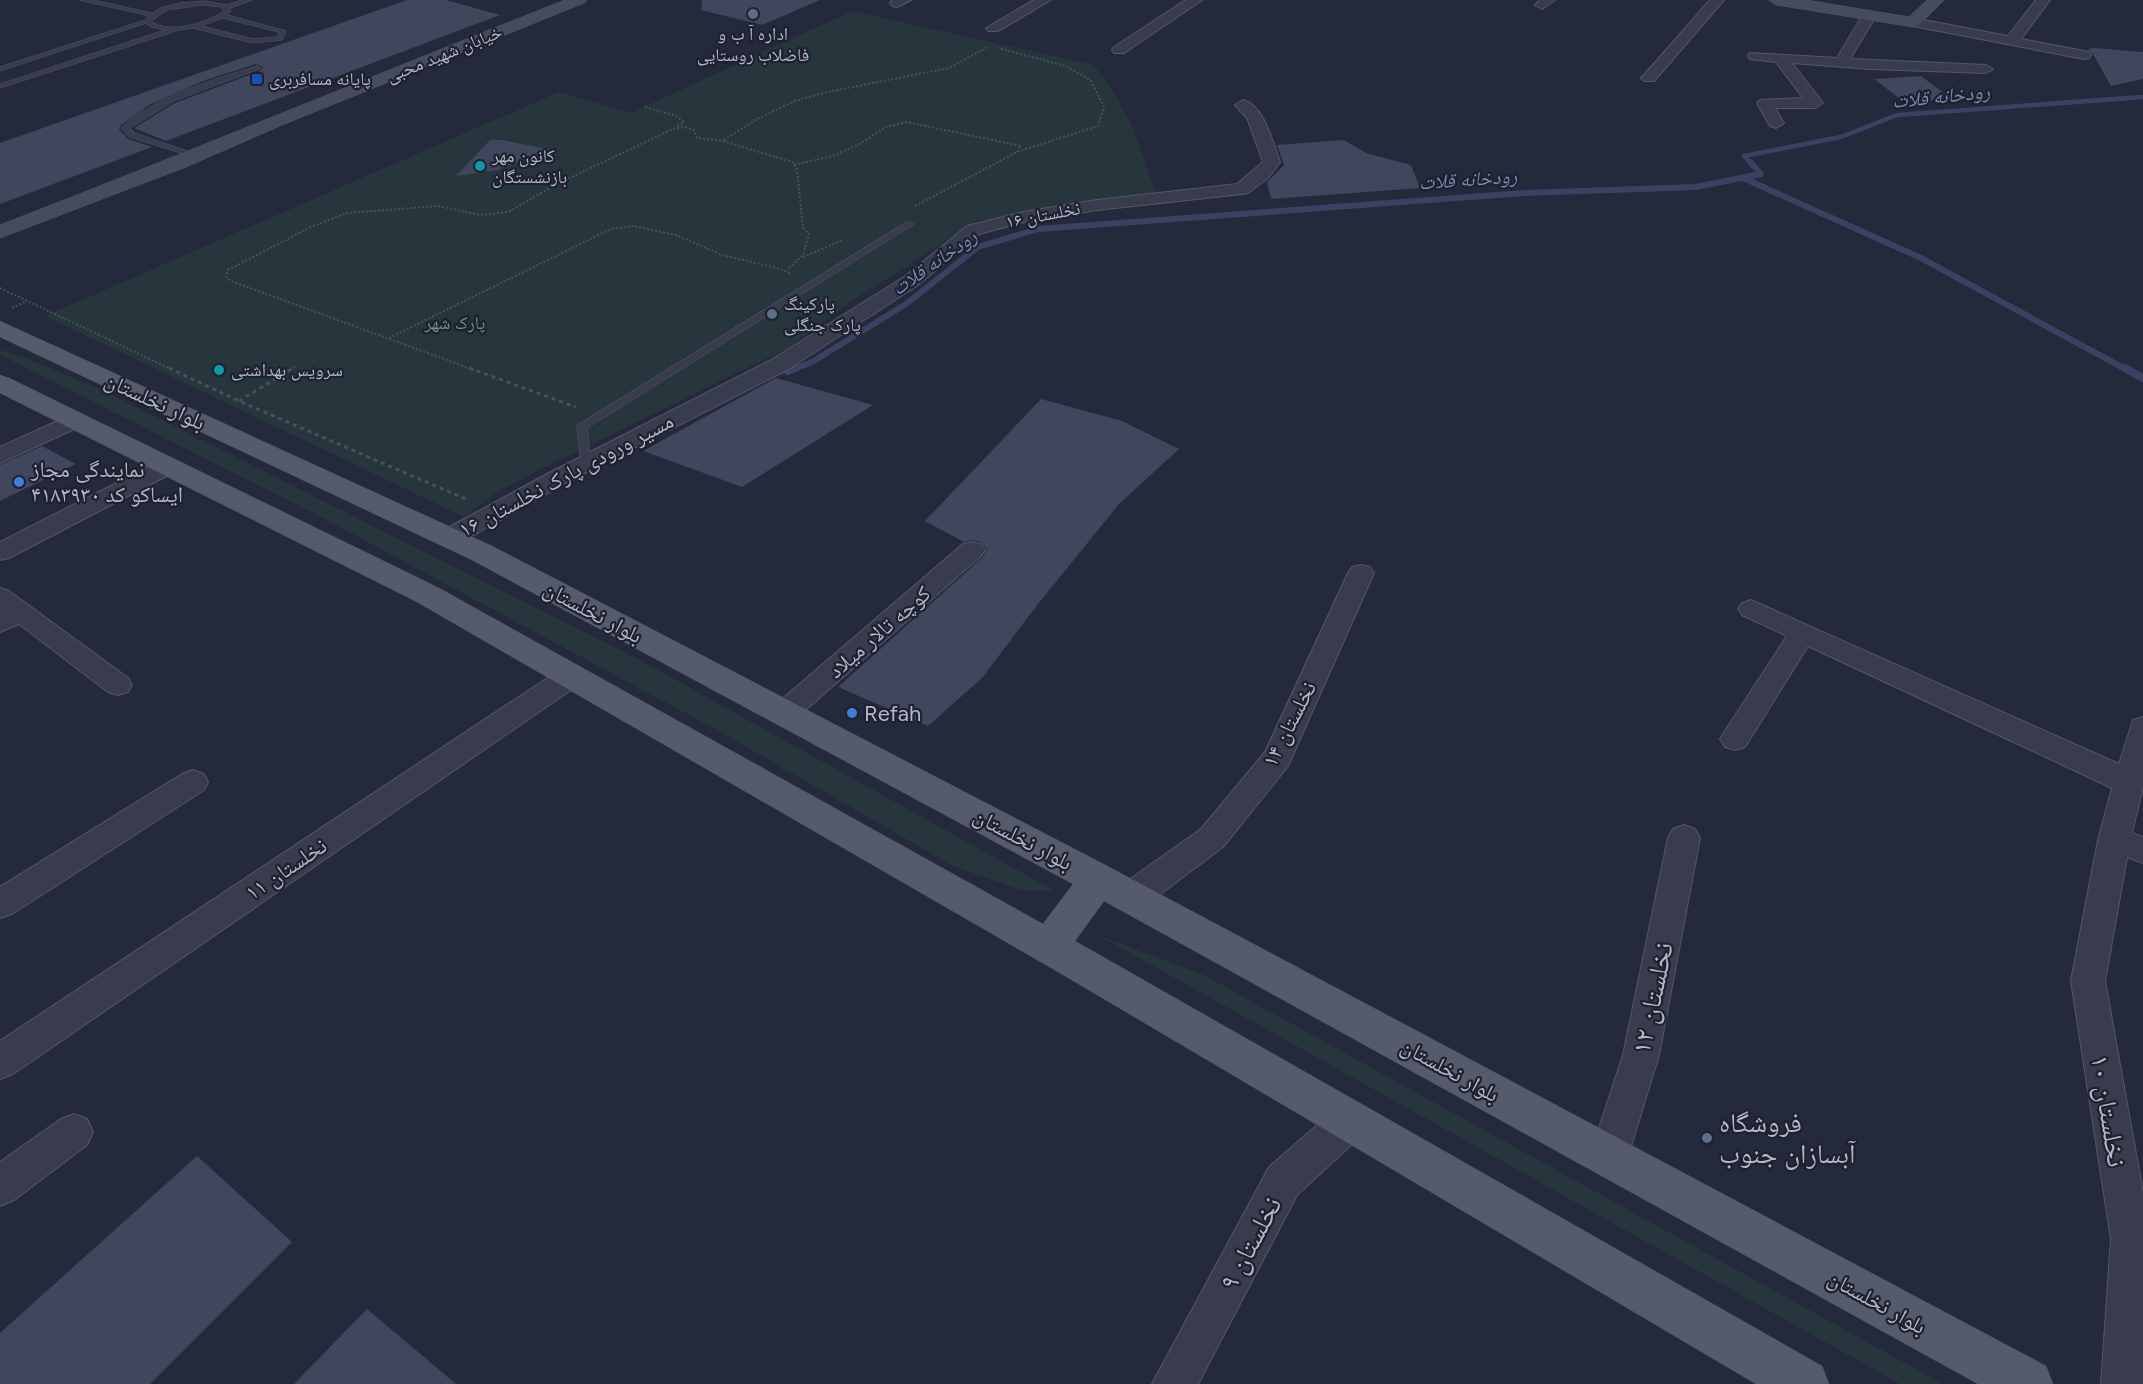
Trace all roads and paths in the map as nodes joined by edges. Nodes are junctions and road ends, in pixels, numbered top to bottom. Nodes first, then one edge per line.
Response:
1 (83, 0) edge
2 (182, 0) edge
3 (249, 0) edge
4 (579, 0) edge
5 (1044, 0) edge
6 (1195, 0) edge
7 (1717, 0) edge
8 (1777, 0) edge
9 (1936, 0) edge
10 (2043, 0) edge
11 (196, 3) junction
12 (226, 7) junction
13 (222, 16) junction
14 (1869, 16) junction
15 (150, 18) junction
16 (1913, 22) junction
17 (193, 26) junction
18 (181, 27) junction
19 (993, 28) dead end
20 (2012, 41) junction
21 (1119, 50) dead end
22 (2084, 55) dead end
23 (1755, 56) dead end
24 (1780, 58) junction
25 (1842, 61) junction
26 (257, 68) dead end
27 (0, 69) edge
28 (1986, 69) dead end
29 (1650, 78) dead end
30 (0, 86) edge
31 (1243, 105) dead end
32 (645, 107) dead end
33 (275, 121) junction
34 (1776, 123) dead end
35 (673, 129) junction
36 (723, 141) junction
37 (1017, 152) junction
38 (184, 153) junction
39 (794, 165) junction
40 (906, 210) dead end
41 (0, 217) edge
42 (910, 224) dead end
43 (0, 232) edge
44 (846, 238) dead end
45 (802, 258) junction
46 (787, 270) junction
47 (788, 281) dead end
48 (0, 288) edge
49 (0, 328) edge
50 (389, 338) junction
51 (296, 366) dead end
52 (0, 383) edge
53 (239, 401) junction
54 (582, 410) dead end
55 (684, 412) joint
56 (75, 420) junction
57 (0, 456) edge
58 (585, 464) junction
59 (168, 466) junction
60 (496, 512) junction
61 (449, 538) junction
62 (972, 550) dead end
63 (0, 552) edge
64 (1361, 573) dead end
65 (1751, 609) dead end
66 (7, 611) edge
67 (1803, 633) junction
68 (571, 676) junction
69 (118, 684) dead end
70 (784, 713) junction
71 (2143, 728) edge
72 (1735, 739) dead end
73 (193, 782) dead end
74 (2129, 782) junction
75 (1684, 838) dead end
76 (2128, 845) edge
77 (1098, 879) junction
78 (1131, 897) junction
79 (0, 904) edge
80 (1048, 946) junction
81 (0, 1062) edge
82 (1350, 1121) junction
83 (74, 1132) dead end
84 (1609, 1156) junction
85 (0, 1186) edge
86 (1174, 1384) edge
87 (1804, 1384) edge
88 (2028, 1384) edge
89 (2123, 1384) edge

1 - 15 lane
2 - 11 lane
3 - 12 lane
4 - 33 main road, خیابان شهید محبی
5 - 19 street
6 - 21 street
7 - 29 street
8 - 14 main road
9 - 16 main road
10 - 20 street
11 - 12 lane
11 - 15 lane
12 - 13 lane
13 - 17 lane
13 - 17 lane
14 - 16 main road
14 - 25 street
15 - 18 lane
15 - 27 lane
16 - 20 street
17 - 18 lane
18 - 30 lane
20 - 22 street
23 - 24 street
24 - 25 street
24 - 34 street
25 - 28 street
26 - 38 lane
31 - 55 street, نخلستان ۱۶
32 - 35 path
33 - 38 main road, خیابان شهید محبی
33 - 43 main road, خیابان شهید محبی
35 - 36 path
35 - 50 path
36 - 37 path
36 - 39 path
37 - 39 path
37 - 40 path
38 - 41 main road, خیابان شهید محبی
39 - 45 path
42 - 58 lane
44 - 45 path
45 - 46 path
46 - 47 path
46 - 50 path
48 - 53 path
49 - 61 main road, بلوار نخلستان
50 - 54 path
51 - 53 path
52 - 56 main road
53 - 60 path
55 - 58 street, مسیر ورودی پارک نخلستان ۱۶
56 - 57 street
56 - 59 main road
58 - 60 street, مسیر ورودی پارک نخلستان ۱۶
59 - 63 street
59 - 68 main road
60 - 61 street, مسیر ورودی پارک نخلستان ۱۶
61 - 70 main road, بلوار نخلستان
62 - 70 street, کوچه تالار میلاد
64 - 78 street, نخلستان ۱۴
65 - 67 street
66 - 69 street
67 - 72 street
67 - 74 street
68 - 80 main road
68 - 81 street, نخلستان ۱۱
70 - 77 main road, بلوار نخلستان
71 - 74 street, نخلستان ۱۰
73 - 79 street
74 - 76 street, نخلستان ۱۰
75 - 84 street, نخلستان ۱۲
76 - 89 street, نخلستان ۱۰
77 - 78 main road, بلوار نخلستان
77 - 80 main road
78 - 84 main road, بلوار نخلستان
80 - 82 main road
82 - 86 street, نخلستان ۹
82 - 87 main road
83 - 85 street
84 - 88 main road, بلوار نخلستان

